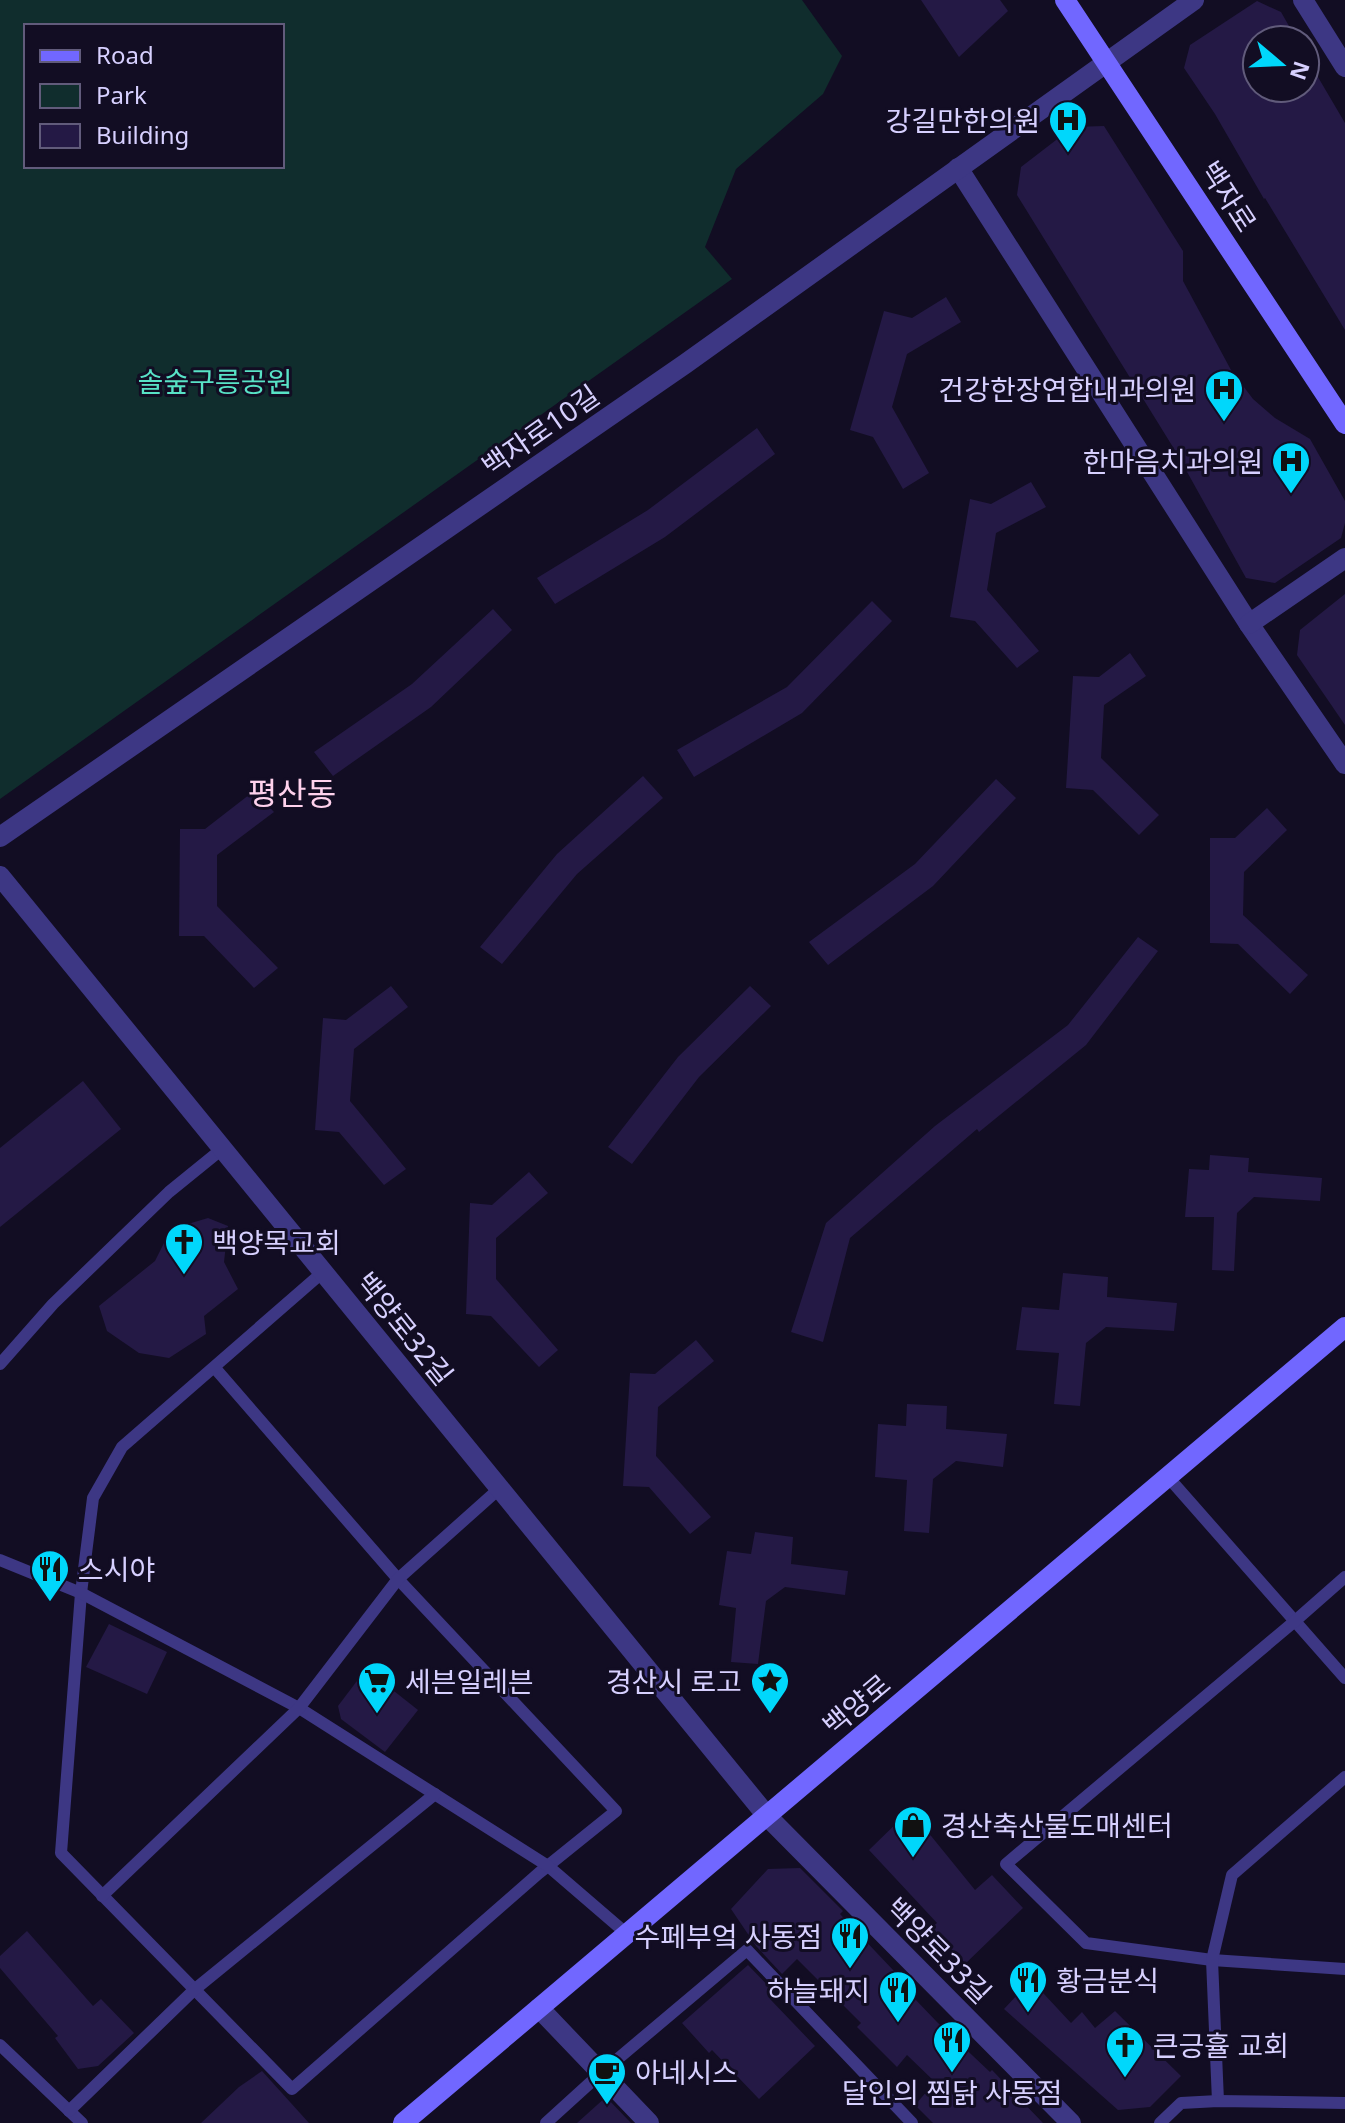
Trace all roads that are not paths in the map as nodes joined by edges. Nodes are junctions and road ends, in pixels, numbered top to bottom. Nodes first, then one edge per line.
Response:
1 (1065, 0) edge
2 (1194, 0) edge
3 (1303, 0) edge
4 (1107, 61) junction
5 (1345, 67) edge
6 (958, 168) junction
7 (1345, 424) edge
8 (1345, 558) edge
9 (1249, 624) junction
10 (1345, 764) edge
11 (0, 837) edge
12 (0, 876) edge
13 (222, 1149) junction
14 (323, 1272) junction
15 (1345, 1327) edge
16 (0, 1364) edge
17 (214, 1367) junction
18 (1168, 1477) junction
19 (500, 1488) junction
20 (0, 1560) edge
21 (1345, 1577) edge
22 (398, 1579) junction
23 (81, 1593) junction
24 (1295, 1621) junction
25 (1345, 1678) edge
26 (299, 1708) junction
27 (1345, 1777) edge
28 (435, 1794) junction
29 (767, 1816) junction
30 (548, 1866) junction
31 (102, 1896) junction
32 (627, 1934) junction
33 (1212, 1960) junction
34 (1345, 1969) edge
35 (194, 1990) junction
36 (539, 2008) junction
37 (0, 2045) edge
38 (601, 2073) junction
39 (1218, 2101) junction
40 (1345, 2103) edge
41 (69, 2111) junction
42 (82, 2123) edge
43 (403, 2123) edge
44 (546, 2123) edge
45 (649, 2123) edge
46 (912, 2123) edge
47 (1071, 2123) edge
48 (1160, 2123) edge

1 - 4 street, 백자로
2 - 4 street, 백자로10길
3 - 5 street
4 - 6 street, 백자로10길
4 - 7 street, 백자로
6 - 9 street
6 - 11 street, 백자로10길
8 - 9 street
9 - 10 street
12 - 13 street, 백양로32길
13 - 14 street, 백양로32길
13 - 16 lane
14 - 17 lane
14 - 19 street, 백양로32길
15 - 18 street, 백양로
17 - 22 lane
17 - 23 lane
18 - 24 lane
18 - 29 street, 백양로
19 - 22 lane
19 - 29 street, 백양로32길
20 - 23 lane
21 - 24 lane
22 - 26 lane
22 - 30 lane
23 - 26 lane
23 - 31 lane
24 - 25 lane
24 - 33 lane
26 - 28 lane
26 - 31 lane
27 - 33 lane
28 - 30 lane
28 - 35 lane
29 - 32 street, 백양로
29 - 47 street, 백양로33길
30 - 32 lane
30 - 35 lane
31 - 35 lane
32 - 36 street, 백양로
33 - 34 lane
33 - 39 lane
35 - 41 lane
36 - 38 street
36 - 43 street, 백양로
37 - 41 lane
38 - 44 lane
38 - 45 street
38 - 46 lane
39 - 40 lane
39 - 48 lane
41 - 42 lane

